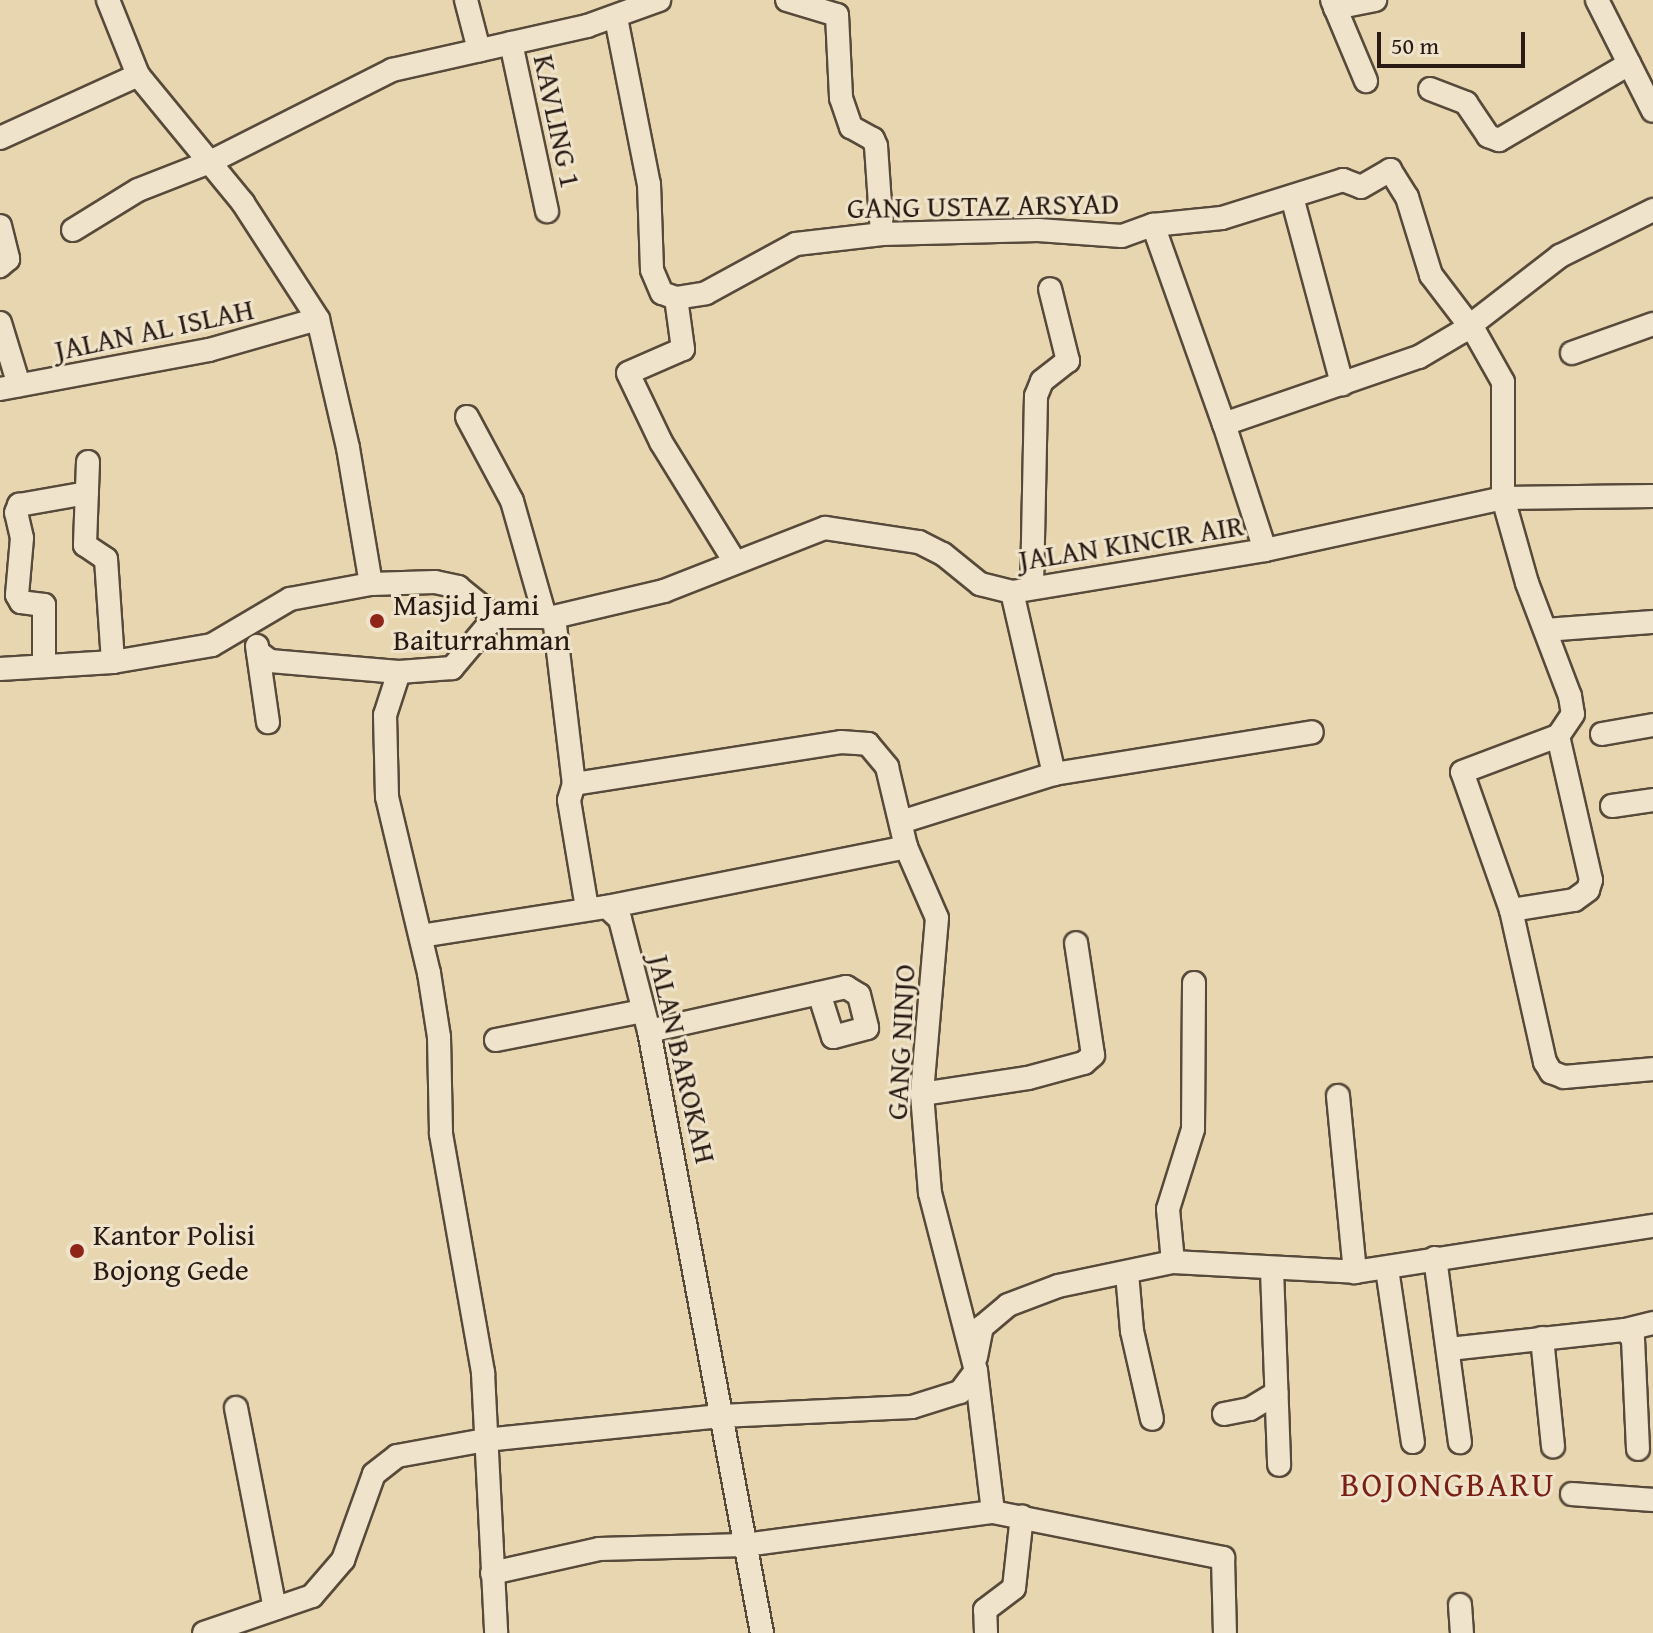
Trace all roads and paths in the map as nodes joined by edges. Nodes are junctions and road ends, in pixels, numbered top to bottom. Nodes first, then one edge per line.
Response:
1 (108, 0) edge
2 (466, 0) edge
3 (659, 0) edge
4 (787, 0) edge
5 (1375, 0) edge
6 (1597, 0) edge
7 (1334, 4) edge
8 (616, 18) junction
9 (511, 43) junction
10 (479, 50) junction
11 (1640, 73) edge
12 (138, 75) junction
13 (1366, 81) dead end
14 (1430, 89) dead end
15 (1653, 111) edge
16 (0, 138) edge
17 (212, 161) junction
18 (1292, 197) junction
19 (1653, 210) edge
20 (547, 211) dead end
21 (1153, 225) junction
22 (0, 226) edge
23 (73, 230) dead end
24 (882, 234) junction
25 (0, 266) edge
26 (1050, 289) dead end
27 (676, 298) junction
28 (318, 319) junction
29 (0, 323) edge
30 (1653, 324) edge
31 (1469, 327) junction
32 (1572, 353) dead end
33 (1342, 384) junction
34 (10, 387) edge
35 (467, 417) dead end
36 (1224, 424) junction
37 (88, 462) dead end
38 (87, 493) junction
39 (1653, 496) edge
40 (1503, 498) junction
41 (11, 541) edge
42 (1265, 550) junction
43 (735, 562) junction
44 (371, 584) junction
45 (1022, 589) junction
46 (495, 617) junction
47 (549, 617) junction
48 (254, 621) junction
49 (1653, 622) edge
50 (1546, 630) junction
51 (258, 652) junction
52 (113, 662) junction
53 (44, 664) junction
54 (0, 669) edge
55 (399, 672) junction
56 (268, 722) dead end
57 (1653, 725) edge
58 (1312, 732) dead end
59 (1602, 734) dead end
60 (1558, 736) junction
61 (1054, 774) junction
62 (574, 784) junction
63 (1653, 800) edge
64 (1612, 806) dead end
65 (901, 822) junction
66 (906, 847) junction
67 (597, 907) junction
68 (1511, 910) junction
69 (421, 936) junction
70 (1076, 943) dead end
71 (1194, 983) dead end
72 (819, 993) dead end
73 (646, 1021) junction
74 (496, 1040) dead end
75 (1653, 1069) edge
76 (922, 1094) junction
77 (1338, 1096) dead end
78 (1653, 1226) edge
79 (1435, 1258) junction
80 (1173, 1262) junction
81 (1387, 1269) junction
82 (1272, 1270) junction
83 (1355, 1272) junction
84 (1127, 1273) junction
85 (1653, 1323) edge
86 (1625, 1330) junction
87 (1542, 1338) junction
88 (1449, 1349) junction
89 (976, 1371) junction
90 (1277, 1393) junction
91 (236, 1408) dead end
92 (1224, 1414) dead end
93 (721, 1416) junction
94 (1152, 1419) dead end
95 (485, 1440) junction
96 (1413, 1442) dead end
97 (1460, 1442) dead end
98 (1553, 1446) dead end
99 (1638, 1449) dead end
100 (1279, 1465) dead end
101 (1572, 1494) dead end
102 (1653, 1500) edge
103 (993, 1512) junction
104 (1022, 1516) junction
105 (745, 1545) junction
106 (492, 1573) junction
107 (1460, 1605) dead end
108 (275, 1608) junction
109 (213, 1631) edge
110 (496, 1633) edge
111 (762, 1633) edge
112 (986, 1633) edge
113 (1225, 1633) edge
114 (1462, 1633) edge

1 - 12 street
2 - 10 street
3 - 8 street
4 - 24 street
5 - 7 street
6 - 11 street
7 - 13 street
8 - 9 street
8 - 27 street
9 - 10 street
9 - 20 street, KAVLING 1
10 - 17 street
11 - 14 street
11 - 15 street
12 - 16 street
12 - 17 street
17 - 23 street
17 - 28 street
18 - 21 street, GANG USTAZ ARSYAD
18 - 31 street, GANG USTAZ ARSYAD
18 - 33 street
19 - 31 street
21 - 24 street, GANG USTAZ ARSYAD
21 - 36 street
22 - 25 street
24 - 27 street, GANG USTAZ ARSYAD
26 - 45 street
27 - 43 street
28 - 34 street, JALAN AL ISLAH
28 - 44 street
29 - 34 street
30 - 32 street
31 - 33 street
31 - 40 street
33 - 36 street
35 - 47 street, JALAN BAROKAH
36 - 42 street
37 - 38 street
38 - 41 street
38 - 52 street
39 - 40 street, JALAN KINCIR AIR
40 - 42 street, JALAN KINCIR AIR
40 - 50 street
41 - 53 street
42 - 45 street, JALAN KINCIR AIR
43 - 45 street, JALAN KINCIR AIR
43 - 47 street, JALAN KINCIR AIR
44 - 46 street
44 - 48 street
45 - 61 street
46 - 47 street, JALAN KINCIR AIR
46 - 55 street
47 - 62 street, JALAN BAROKAH
48 - 51 street
48 - 52 street
49 - 50 street
50 - 60 street
51 - 55 street
51 - 56 street
52 - 53 street
53 - 54 street
55 - 69 street
57 - 59 street
58 - 61 street
60 - 68 street
60 - 68 street
61 - 65 street
62 - 65 street, GANG NINJO
62 - 67 street, JALAN BAROKAH
63 - 64 street
65 - 66 street, GANG NINJO
66 - 67 street
66 - 76 street, GANG NINJO
67 - 69 street
67 - 73 street, JALAN BAROKAH
68 - 75 street
69 - 95 street
70 - 76 street
71 - 80 street
72 - 73 street
73 - 74 street
73 - 93 street, JALAN BAROKAH
76 - 89 street, GANG NINJO
77 - 83 street
78 - 79 street
79 - 81 street
79 - 88 street
80 - 82 street
80 - 84 street
81 - 83 street
81 - 96 street
82 - 83 street
82 - 90 street
84 - 89 street
84 - 94 street
85 - 86 street
86 - 87 street
86 - 99 street
87 - 88 street
87 - 98 street
88 - 97 street
89 - 93 street
89 - 103 street
90 - 92 street
90 - 100 street
91 - 108 street
93 - 95 street
93 - 105 street, JALAN BAROKAH
95 - 106 street
95 - 108 street
101 - 102 street
103 - 104 street
103 - 105 street
104 - 112 street
104 - 113 street
105 - 106 street
105 - 111 street, JALAN BAROKAH
106 - 110 street
107 - 114 street
108 - 109 street

